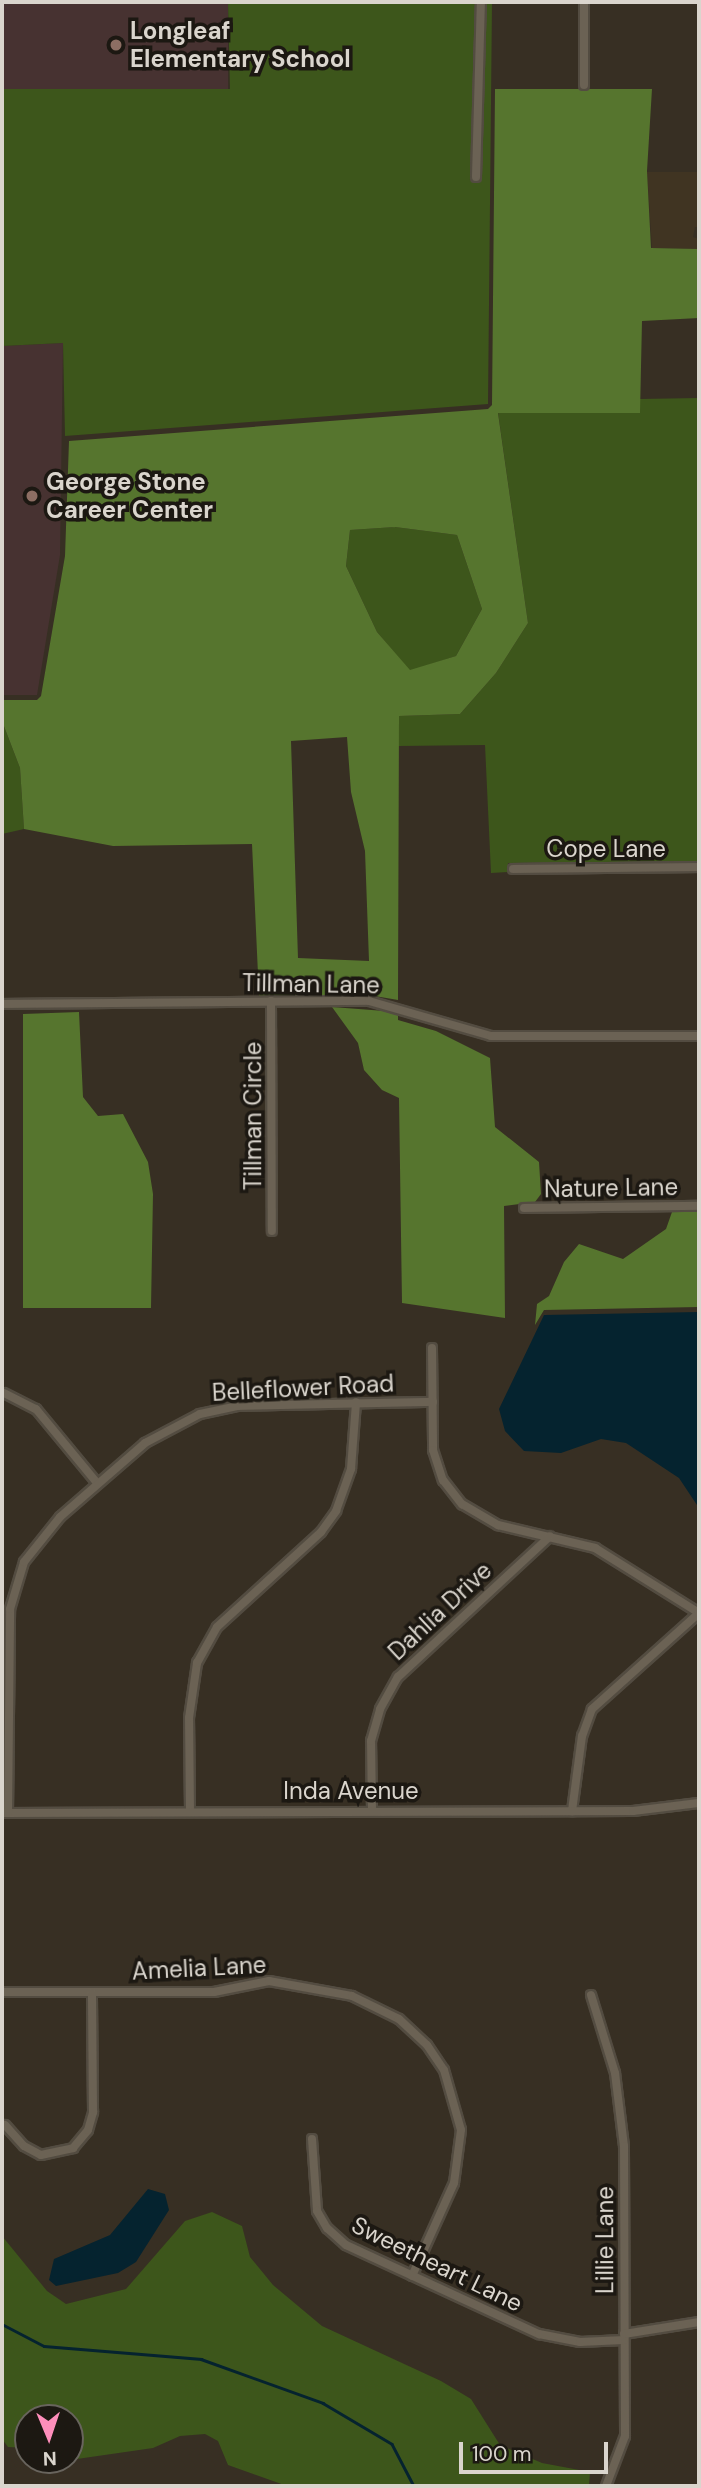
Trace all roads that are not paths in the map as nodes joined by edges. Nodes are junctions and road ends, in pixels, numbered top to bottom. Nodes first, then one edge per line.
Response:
1 (481, 2) edge
2 (584, 2) edge
3 (584, 85) dead end
4 (476, 177) dead end
5 (699, 867) edge
6 (513, 869) dead end
7 (271, 1001) junction
8 (2, 1004) edge
9 (699, 1036) edge
10 (699, 1206) edge
11 (524, 1208) dead end
12 (272, 1231) dead end
13 (432, 1348) dead end
14 (4, 1393) dead end
15 (356, 1402) junction
16 (433, 1402) junction
17 (97, 1483) junction
18 (550, 1536) junction
19 (699, 1614) edge
20 (699, 1803) edge
21 (372, 1810) junction
22 (190, 1811) junction
23 (572, 1811) junction
24 (5, 1813) edge
25 (2, 1992) edge
26 (92, 1992) junction
27 (591, 1995) dead end
28 (5, 2125) dead end
29 (312, 2139) dead end
30 (412, 2276) junction
31 (699, 2322) edge
32 (624, 2337) junction
33 (606, 2486) edge

1 - 4 street
2 - 3 street
5 - 6 street, Cope Lane
7 - 8 street, Tillman Lane
7 - 9 street, Tillman Lane
7 - 12 street, Tillman Circle
10 - 11 street, Nature Lane
13 - 16 street
14 - 17 street
15 - 16 street, Belleflower Road
15 - 17 street, Belleflower Road
15 - 22 street
16 - 18 street
17 - 24 street, Belleflower Road
18 - 19 street
18 - 21 street, Dahlia Drive
19 - 23 street
20 - 23 street, Inda Avenue
21 - 22 street, Inda Avenue
21 - 23 street, Inda Avenue
22 - 24 street, Inda Avenue
25 - 26 street, Amelia Lane
26 - 28 street
26 - 30 street, Amelia Lane
27 - 32 street, Lillie Lane
29 - 30 street, Sweetheart Lane
30 - 32 street, Sweetheart Lane
31 - 32 street, Sweetheart Lane
32 - 33 street, Lillie Lane

